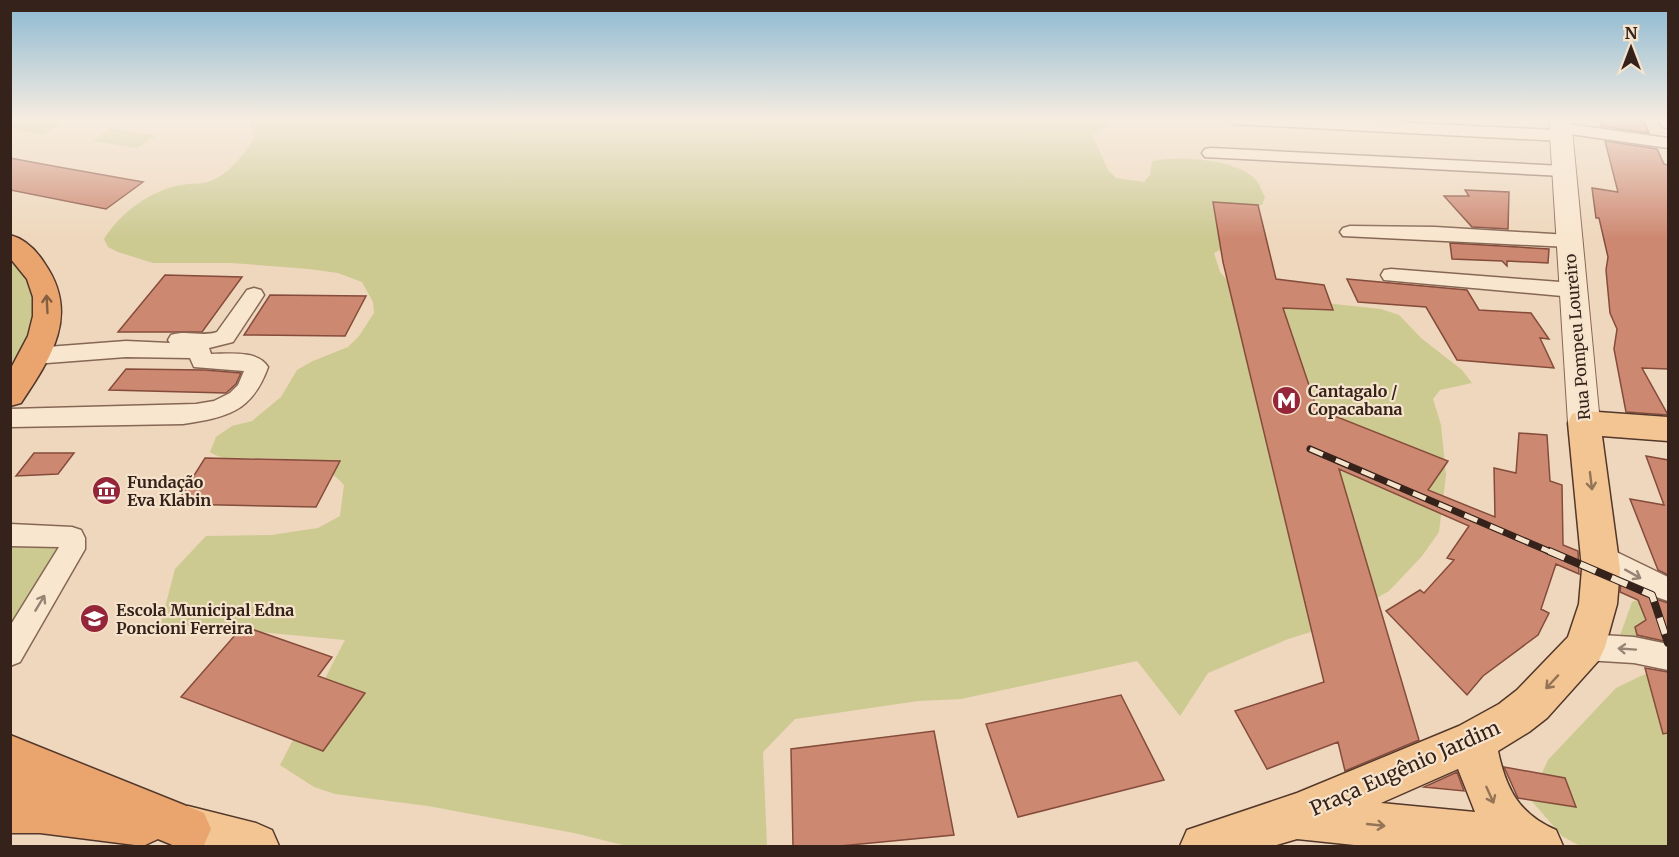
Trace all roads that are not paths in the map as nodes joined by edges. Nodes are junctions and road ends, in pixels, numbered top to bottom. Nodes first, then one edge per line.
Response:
1 (1328, 159) edge
2 (1562, 159) edge
3 (1563, 171) junction
4 (1350, 232) dead end
5 (1569, 241) junction
6 (10, 243) edge
7 (1390, 275) dead end
8 (1573, 290) junction
9 (254, 295) dead end
10 (37, 351) junction
11 (10, 395) edge
12 (10, 418) edge
13 (1584, 423) junction
14 (1668, 429) edge
15 (10, 535) edge
16 (1600, 555) junction
17 (1668, 589) edge
18 (1585, 647) junction
19 (10, 653) edge
20 (1668, 657) edge
21 (1474, 741) junction
22 (10, 756) edge
23 (10, 783) edge
24 (10, 810) edge
25 (1297, 816) junction
26 (171, 822) junction
27 (1532, 843) edge
28 (256, 846) edge
29 (1203, 846) edge

1 - 3 street
2 - 3 street, Rua Pompeu Loureiro
3 - 5 street, Rua Pompeu Loureiro
4 - 5 street
5 - 8 street, Rua Pompeu Loureiro
10 -> 6 highway
7 - 8 street
8 - 13 street, Rua Pompeu Loureiro
9 - 10 street
10 - 11 highway
10 - 12 street
13 - 14 main road
13 -> 16 main road, Rua Pompeu Loureiro
19 -> 15 street
16 -> 17 street
16 - 18 main road, Praça Eugênio Jardim
20 -> 18 street
18 -> 21 main road, Praça Eugênio Jardim
21 - 25 main road, Praça Eugênio Jardim
21 -> 27 main road
22 - 26 highway
23 - 26 highway
24 - 26 highway
25 -> 27 main road, Praça Eugênio Jardim
25 - 29 main road
26 - 28 main road

